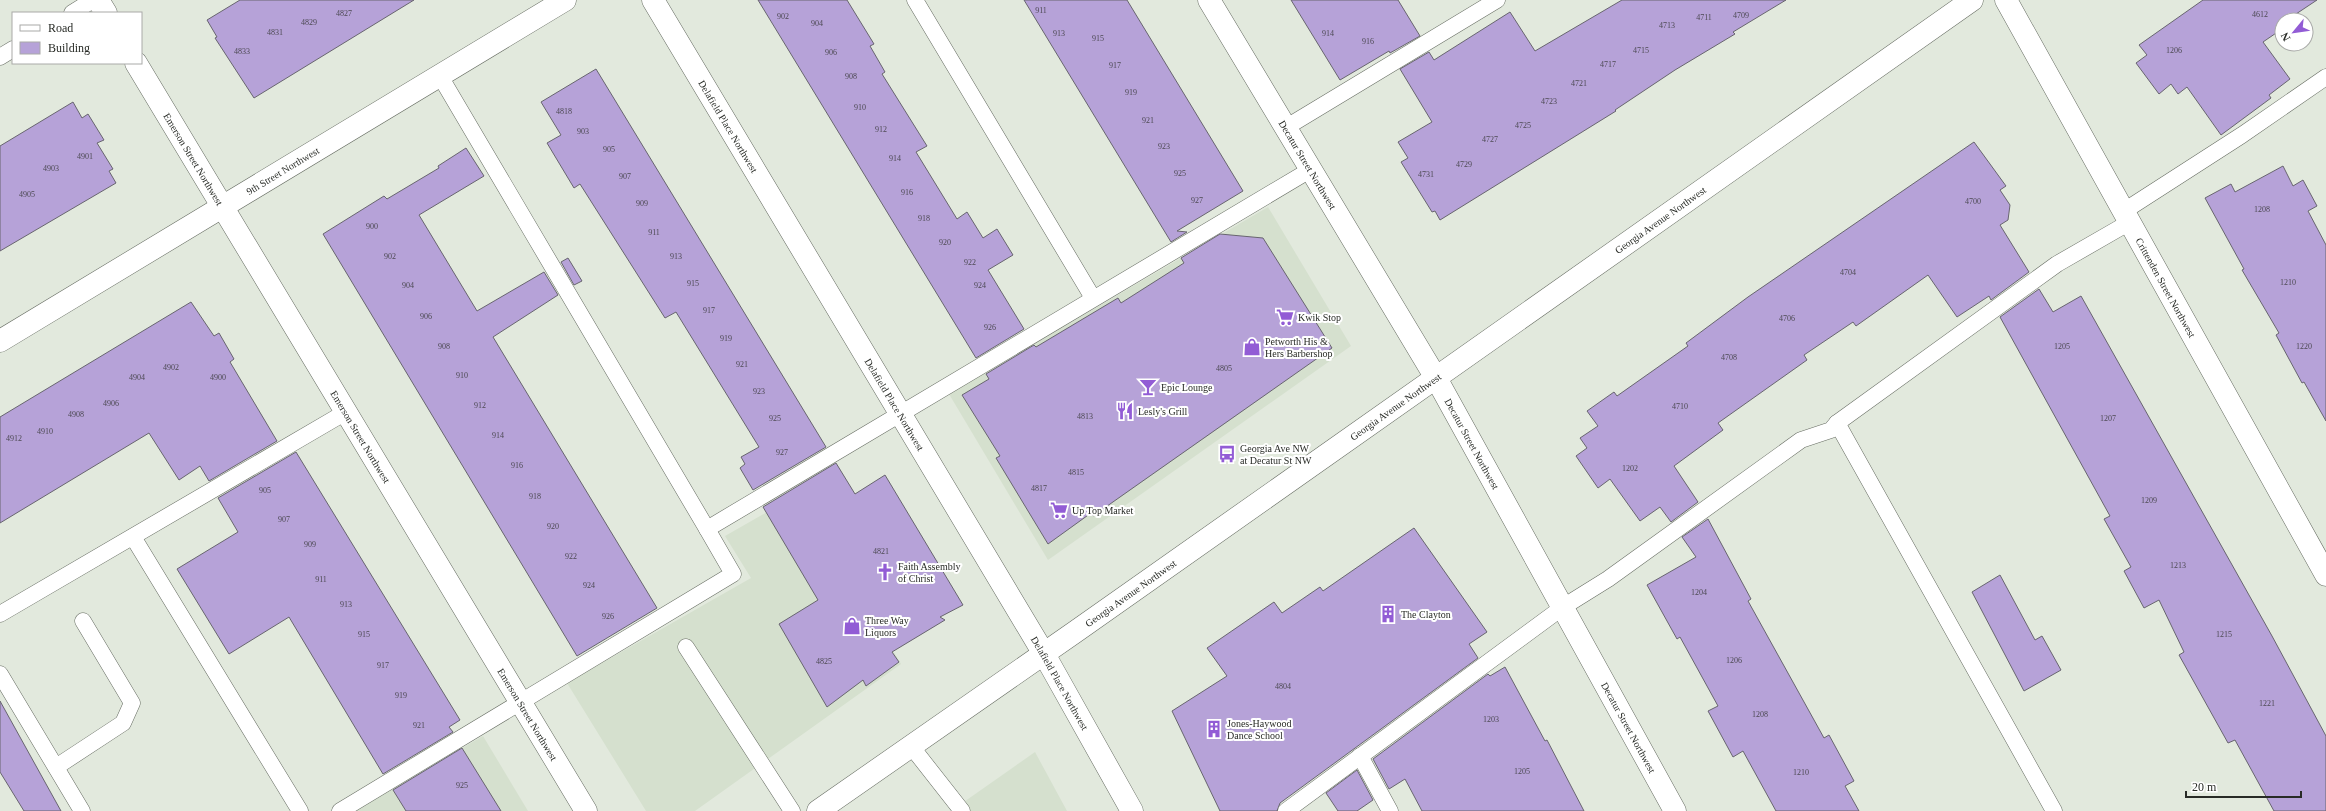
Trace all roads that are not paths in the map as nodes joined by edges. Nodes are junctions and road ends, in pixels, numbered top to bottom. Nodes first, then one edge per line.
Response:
1 (93, 0) edge
2 (98, 0) edge
3 (565, 0) edge
4 (653, 0) edge
5 (914, 0) edge
6 (1208, 0) edge
7 (1497, 0) edge
8 (1972, 0) edge
9 (2006, 0) edge
10 (74, 12) edge
11 (105, 12) edge
12 (12, 50) edge
13 (0, 57) edge
14 (137, 64) edge
15 (440, 76) junction
16 (2326, 77) edge
17 (1285, 128) junction
18 (1310, 170) junction
19 (222, 207) junction
20 (2127, 216) junction
21 (1093, 298) junction
22 (0, 341) edge
23 (1436, 378) junction
24 (346, 412) junction
25 (901, 415) junction
26 (1837, 423) junction
27 (707, 529) junction
28 (132, 537) junction
29 (2326, 575) edge
30 (1563, 607) junction
31 (0, 614) edge
32 (83, 621) dead end
33 (686, 646) dead end
34 (1044, 654) junction
35 (0, 674) edge
36 (521, 703) junction
37 (911, 746) junction
38 (1360, 756) junction
39 (56, 767) junction
40 (82, 811) edge
41 (300, 811) edge
42 (340, 811) edge
43 (586, 811) edge
44 (792, 811) edge
45 (818, 811) edge
46 (962, 811) edge
47 (1132, 811) edge
48 (1286, 811) edge
49 (1390, 811) edge
50 (1675, 811) edge
51 (2054, 811) edge

1 - 10 lane
2 - 11 main road
3 - 15 main road, 9th Street Northwest
4 - 25 main road, Delafield Place Northwest
5 - 21 lane
6 - 17 main road, Decatur Street Northwest
7 - 17 lane
8 - 23 main road, Georgia Avenue Northwest
9 - 20 main road, Crittenden Street Northwest
12 - 13 lane
14 - 19 main road, Emerson Street Northwest
15 - 19 main road, 9th Street Northwest
15 - 27 lane
16 - 20 lane
17 - 18 main road, Decatur Street Northwest
18 - 21 lane
18 - 23 main road, Decatur Street Northwest
19 - 22 main road, 9th Street Northwest
19 - 24 main road, Emerson Street Northwest
20 - 26 lane
20 - 29 main road, Crittenden Street Northwest
21 - 25 lane
23 - 30 main road, Decatur Street Northwest
23 - 34 main road, Georgia Avenue Northwest
24 - 28 lane
24 - 36 main road, Emerson Street Northwest
25 - 27 lane
25 - 34 main road, Delafield Place Northwest
26 - 30 lane
26 - 51 lane
27 - 36 lane
28 - 31 lane
28 - 41 lane
30 - 38 lane
30 - 50 main road, Decatur Street Northwest
32 - 39 lane
33 - 44 lane
34 - 37 main road, Georgia Avenue Northwest
34 - 47 main road, Delafield Place Northwest
35 - 39 lane
36 - 42 lane
36 - 43 main road, Emerson Street Northwest
37 - 45 main road, Georgia Avenue Northwest
37 - 46 lane
38 - 48 lane
38 - 49 lane
39 - 40 lane

